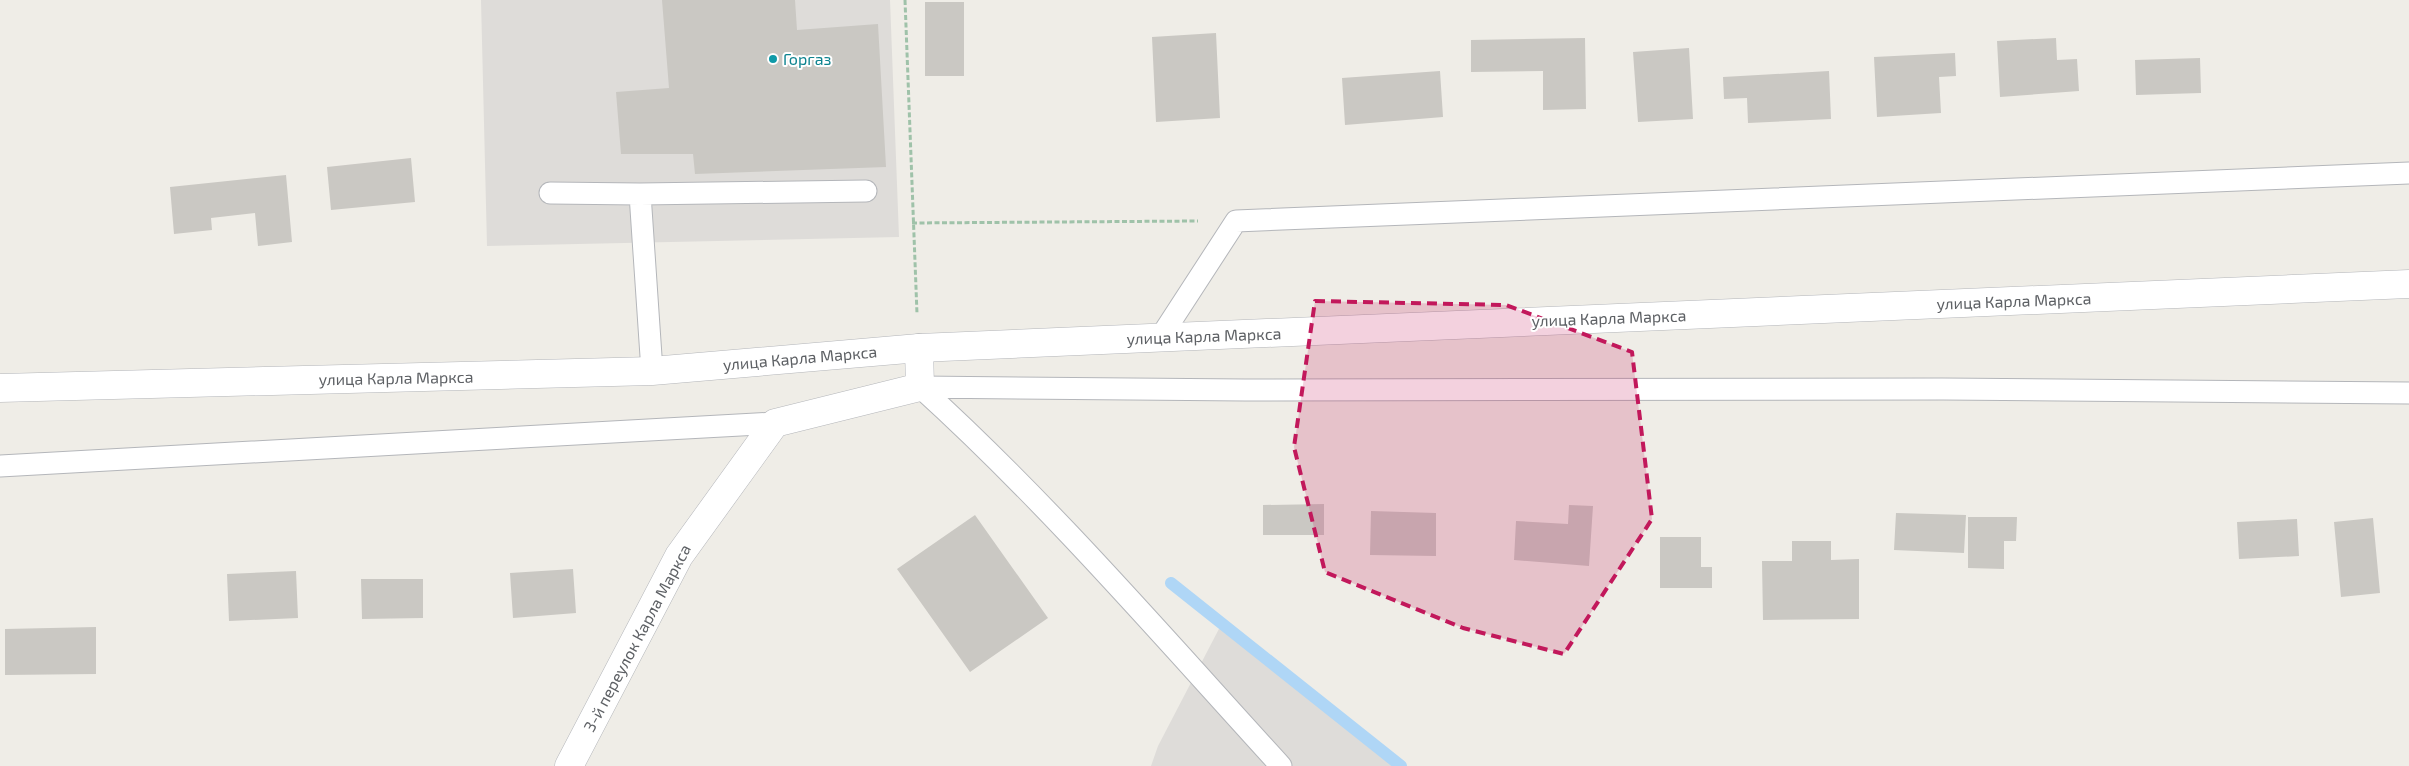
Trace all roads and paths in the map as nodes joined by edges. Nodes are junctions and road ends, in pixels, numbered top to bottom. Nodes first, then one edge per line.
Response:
1 (905, 0) edge
2 (2409, 173) edge
3 (866, 190) dead end
4 (550, 193) dead end
5 (640, 194) junction
6 (1236, 220) junction
7 (912, 223) junction
8 (2409, 284) edge
9 (1160, 338) junction
10 (919, 348) junction
11 (652, 371) junction
12 (920, 387) junction
13 (0, 388) edge
14 (2409, 393) edge
15 (775, 423) junction
16 (0, 466) edge
17 (569, 766) edge
18 (1281, 766) edge

1 - 7 path
2 - 6 lane
3 - 5 lane
4 - 5 lane
5 - 11 lane
6 - 7 path
6 - 9 lane
7 - 10 path
8 - 9 main road, улица Карла Маркса
9 - 10 main road, улица Карла Маркса
10 - 11 main road, улица Карла Маркса
10 - 12 main road
11 - 13 main road, улица Карла Маркса
12 - 14 lane
12 - 15 main road
12 - 18 lane
15 - 16 lane
15 - 17 main road, 3-й переулок Карла Маркса

